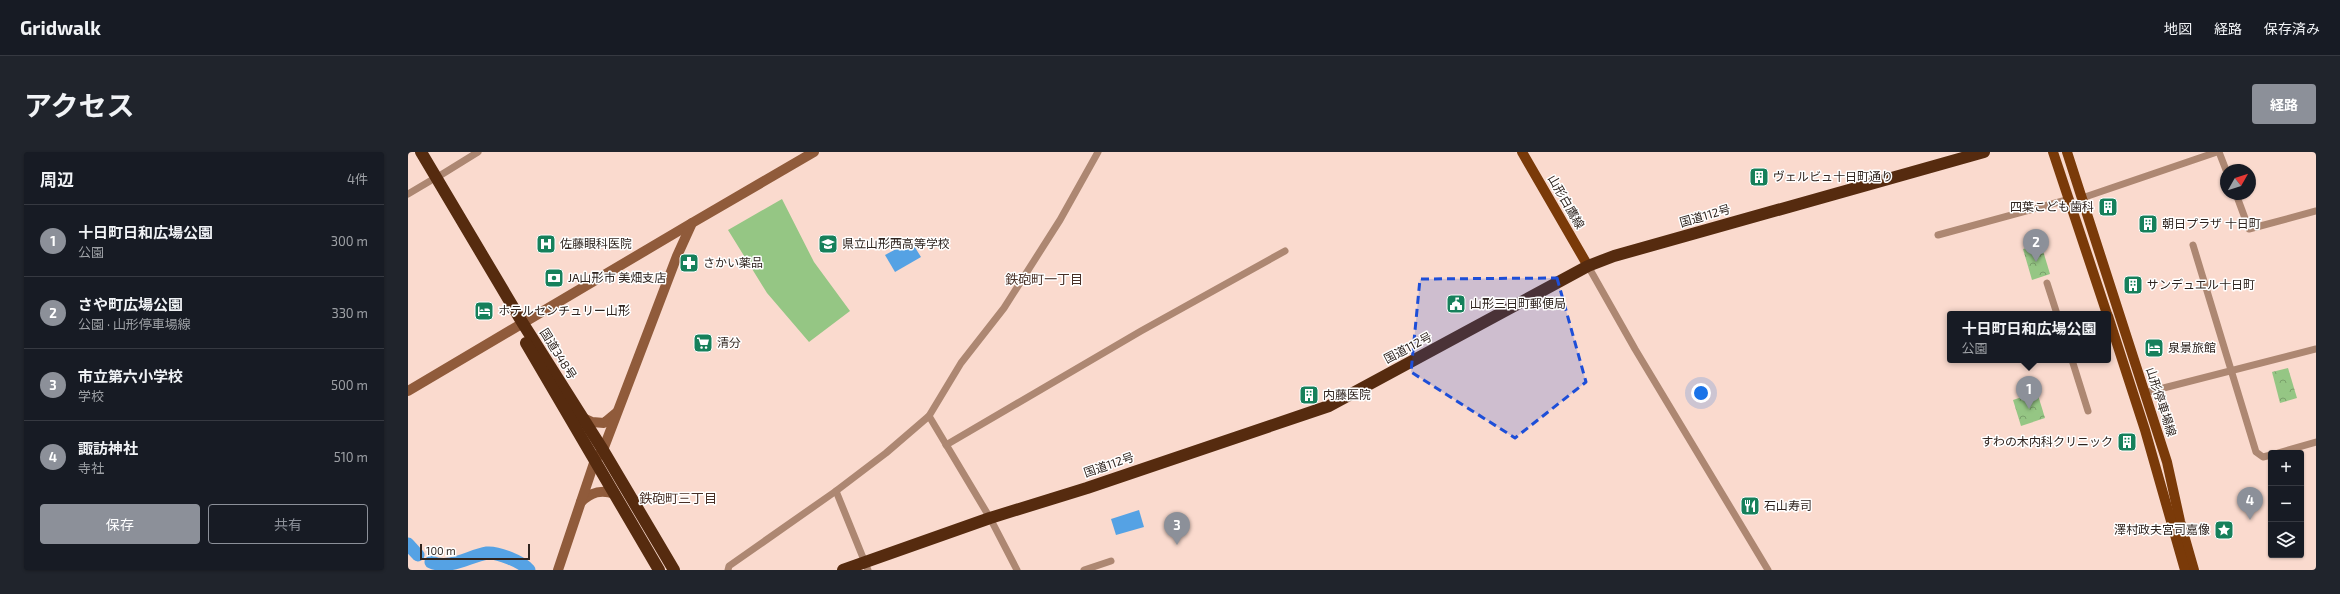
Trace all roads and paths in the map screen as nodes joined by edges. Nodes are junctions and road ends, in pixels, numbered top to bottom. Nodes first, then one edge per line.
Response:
1 (412, 152) edge
2 (421, 152) edge
3 (478, 152) edge
4 (814, 152) edge
5 (1098, 152) edge
6 (1522, 152) edge
7 (1984, 152) edge
8 (2053, 152) edge
9 (2067, 152) edge
10 (2218, 152) edge
11 (2223, 164) edge
12 (433, 179) junction
13 (408, 194) edge
14 (2082, 198) junction
15 (2070, 199) junction
16 (2238, 200) edge
17 (2316, 211) edge
18 (692, 223) junction
19 (1938, 235) dead end
20 (2193, 245) dead end
21 (1285, 251) dead end
22 (1588, 266) junction
23 (2047, 283) dead end
24 (2056, 311) edge
25 (2107, 311) edge
26 (519, 324) junction
27 (2111, 325) edge
28 (2316, 349) edge
29 (2073, 363) edge
30 (2231, 371) junction
31 (408, 392) edge
32 (2144, 393) junction
33 (619, 410) junction
34 (2088, 411) dead end
35 (929, 416) junction
36 (581, 417) junction
37 (2316, 442) edge
38 (946, 445) junction
39 (603, 450) junction
40 (2288, 450) edge
41 (2268, 456) edge
42 (596, 460) junction
43 (836, 491) junction
44 (615, 494) junction
45 (580, 502) junction
46 (990, 518) junction
47 (1110, 561) dead end
48 (867, 566) edge
49 (558, 570) edge
50 (659, 570) edge
51 (674, 570) edge
52 (728, 570) edge
53 (843, 570) edge
54 (1017, 570) edge
55 (1084, 570) edge
56 (1768, 570) edge
57 (2185, 570) edge
58 (2194, 570) edge

1 - 12 highway, 国道348号
2 - 12 highway, 国道348号
3 - 12 street
4 - 18 street
5 - 35 street
6 - 22 main road, 山形白鷹線
7 - 22 highway, 国道112号
8 - 15 main road, 山形停車場線
9 - 14 main road, 山形停車場線
10 - 11 street
10 - 14 street
12 - 13 street
12 - 26 highway, 国道348号
14 - 32 main road, 山形停車場線
15 - 19 street
15 - 25 main road, 山形停車場線
16 - 17 street
18 - 26 street
18 - 33 street
20 - 30 street
21 - 38 street
22 - 46 highway, 国道112号
22 - 56 street
23 - 24 street
26 - 31 street
26 - 36 highway, 国道348号
26 - 42 highway, 国道348号
27 - 57 main road, 山形停車場線
28 - 30 street
29 - 34 street
30 - 32 street
30 - 41 street
32 - 58 main road, 山形停車場線
33 - 36 street
33 - 39 street
35 - 38 street
35 - 43 street
36 - 39 highway, 国道348号
37 - 40 street
38 - 46 street
39 - 42 street
39 - 51 highway, 国道348号
42 - 44 highway, 国道348号
42 - 45 street
43 - 48 street
43 - 52 street
44 - 45 street
44 - 50 highway, 国道348号
45 - 49 street
46 - 48 highway, 国道112号
46 - 54 street
47 - 55 street
48 - 53 highway, 国道112号

